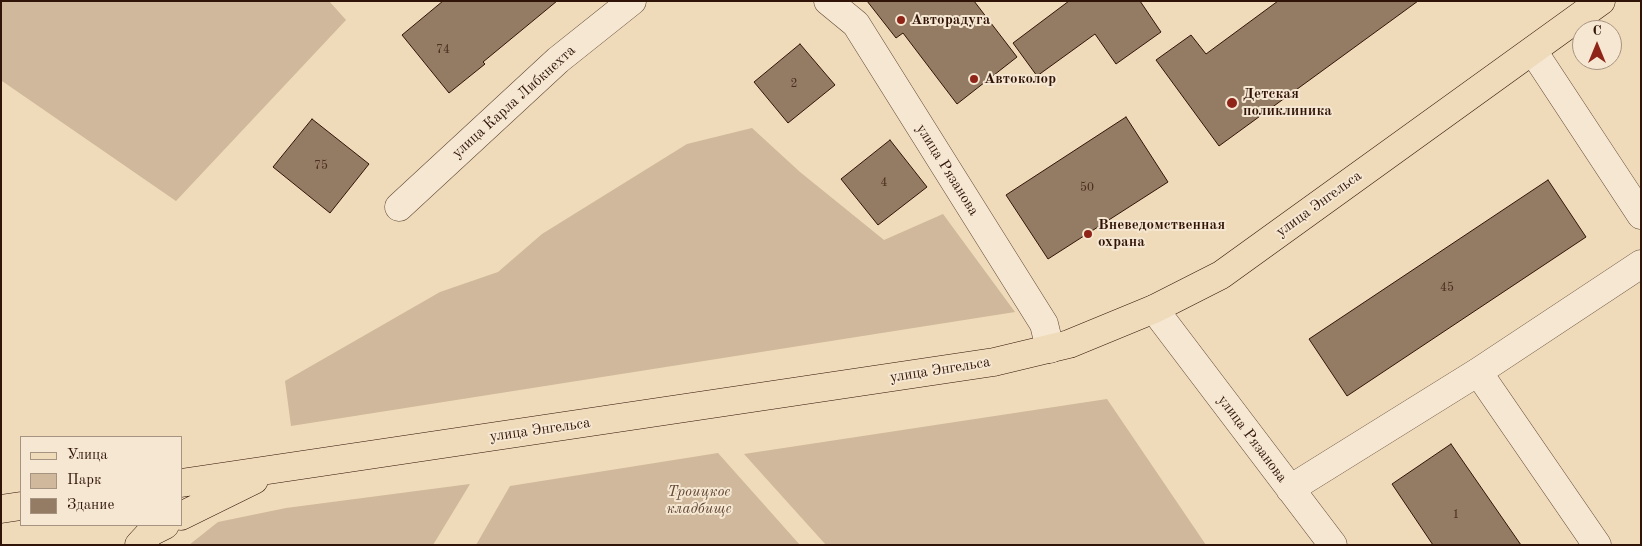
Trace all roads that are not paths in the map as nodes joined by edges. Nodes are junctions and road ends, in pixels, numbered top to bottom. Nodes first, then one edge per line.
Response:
1 (632, 1) edge
2 (828, 1) edge
3 (1601, 1) edge
4 (1533, 50) junction
5 (399, 207) dead end
6 (1641, 215) edge
7 (1641, 264) edge
8 (1154, 309) junction
9 (1050, 349) junction
10 (1478, 372) junction
11 (275, 469) junction
12 (182, 483) edge
13 (1290, 489) junction
14 (20, 506) edge
15 (1, 509) edge
16 (182, 516) edge
17 (163, 526) edge
18 (139, 545) edge
19 (1333, 545) edge
20 (1597, 545) edge

1 - 5 street, улица Карла Либкнехта
2 - 9 street, улица Рязанова
3 - 4 main road, улица Энгельса
4 - 6 street
4 - 8 main road, улица Энгельса
7 - 10 street
8 - 9 main road, улица Энгельса
8 - 13 street, улица Рязанова
9 - 11 main road, улица Энгельса
10 - 13 street
10 - 20 street
11 - 12 main road, улица Энгельса
11 - 16 main road
13 - 19 street, улица Рязанова
14 - 15 main road
17 - 18 main road

